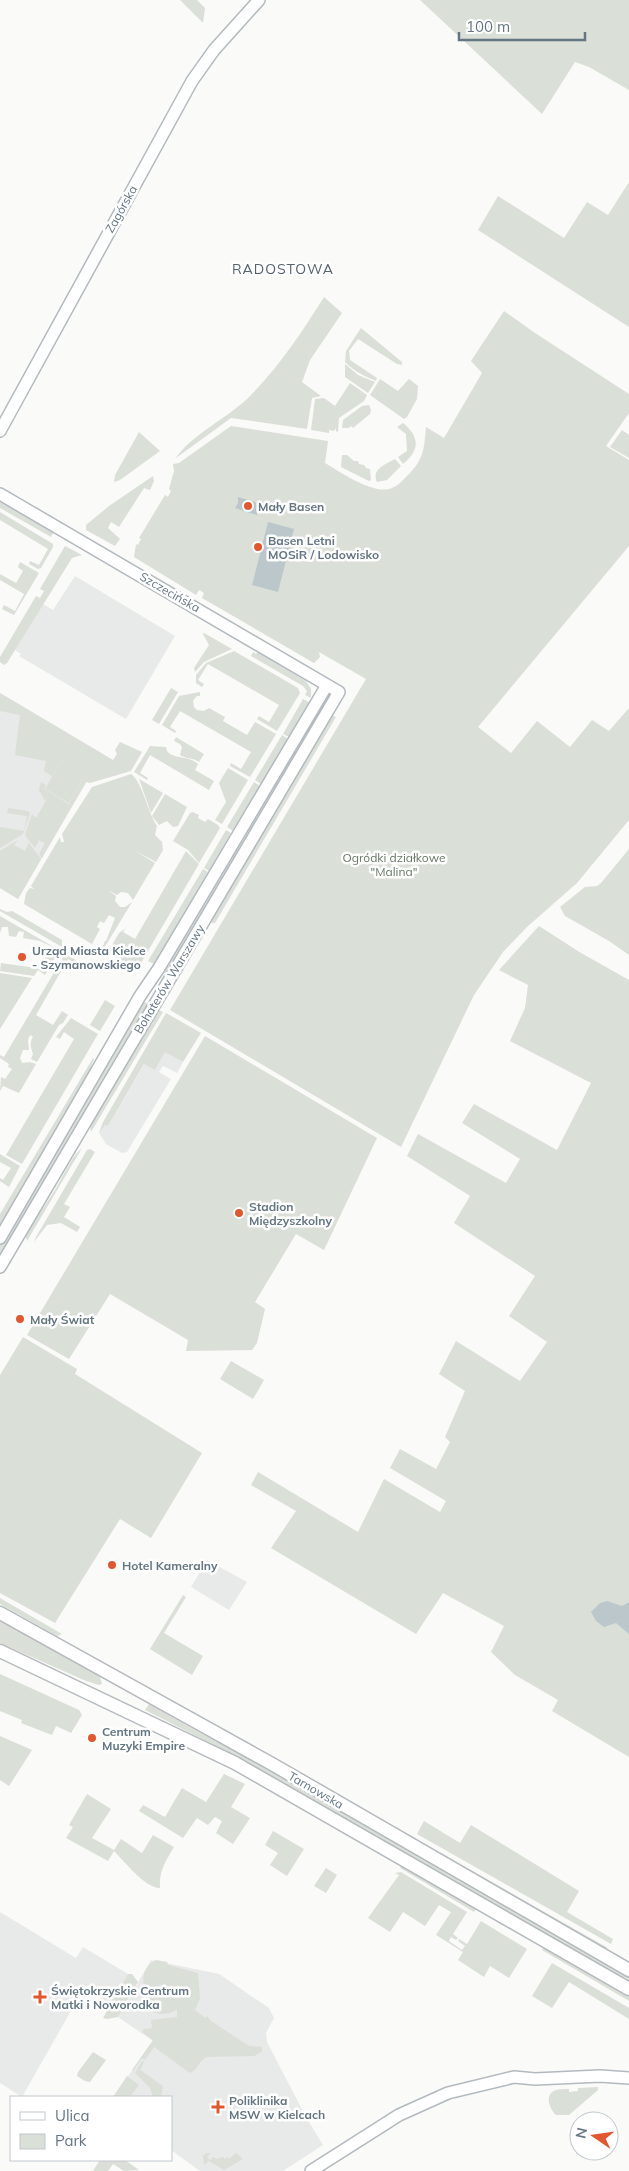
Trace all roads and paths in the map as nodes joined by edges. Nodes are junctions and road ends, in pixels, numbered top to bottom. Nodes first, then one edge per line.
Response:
1 (259, 0) edge
2 (0, 430) edge
3 (0, 494) edge
4 (327, 685) junction
5 (339, 692) joint
6 (0, 1238) edge
7 (0, 1267) edge
8 (0, 1614) edge
9 (0, 1651) edge
10 (629, 1970) edge
11 (629, 1989) edge
12 (629, 2071) edge
13 (600, 2076) junction
14 (629, 2078) edge
15 (311, 2171) edge

1 - 2 street, Zagórska
3 - 4 street, Szczecińska
4 - 5 street, Szczecińska
4 - 6 street, Bohaterów Warszawy
5 - 7 street, Bohaterów Warszawy
8 - 10 main road, Tarnowska
9 - 11 main road, Tarnowska
12 - 13 street
13 - 14 street
13 - 15 street

